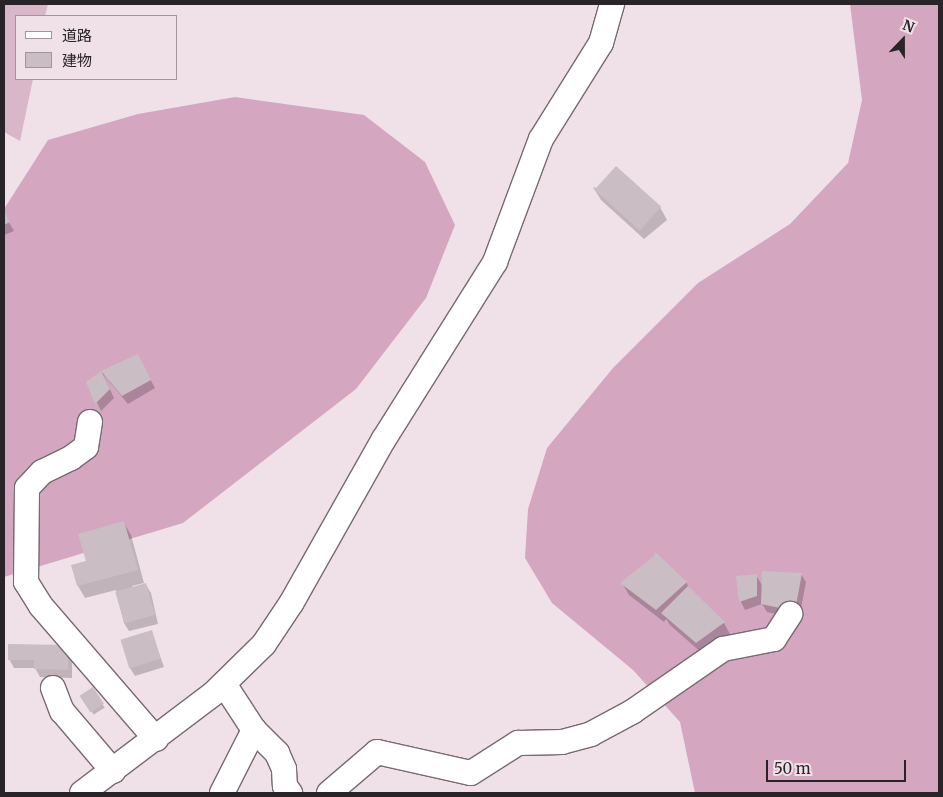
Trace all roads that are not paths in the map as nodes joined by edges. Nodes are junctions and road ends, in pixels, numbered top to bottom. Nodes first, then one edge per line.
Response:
1 (612, 4) edge
2 (90, 422) dead end
3 (790, 614) dead end
4 (224, 684) junction
5 (53, 688) dead end
6 (262, 738) junction
7 (156, 739) junction
8 (113, 771) junction
9 (82, 793) edge
10 (222, 793) edge
11 (290, 793) edge
12 (329, 793) edge

1 - 4 street
2 - 7 street
3 - 12 street
4 - 6 street
4 - 7 street
5 - 8 street
6 - 10 street
6 - 11 street
7 - 8 street
8 - 9 street

